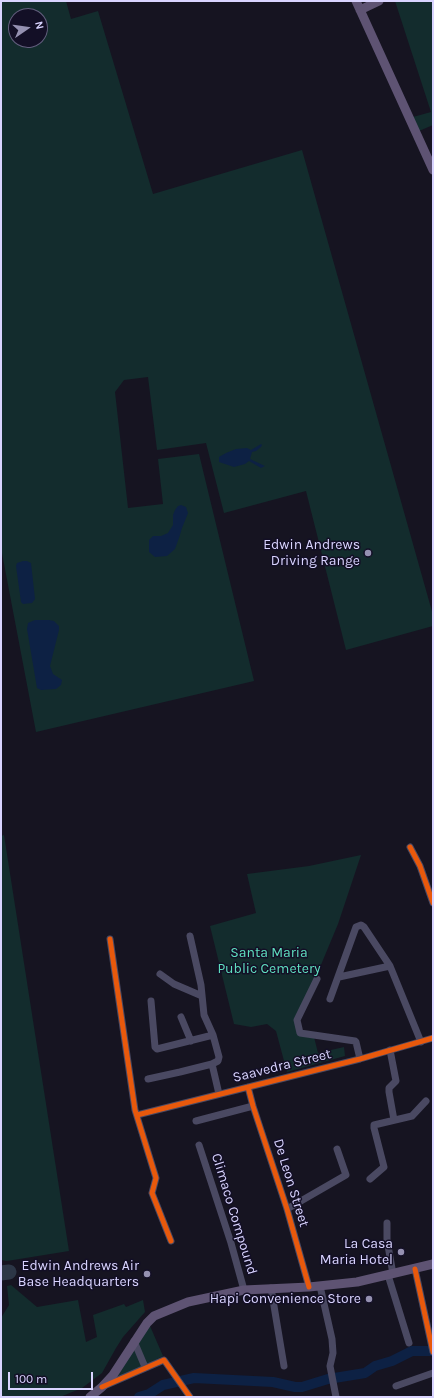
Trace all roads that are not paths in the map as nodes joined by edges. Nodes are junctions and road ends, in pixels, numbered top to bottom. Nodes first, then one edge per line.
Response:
1 (356, 1) edge
2 (379, 1) edge
3 (360, 10) junction
4 (433, 170) edge
5 (410, 847) dead end
6 (433, 903) edge
7 (190, 936) dead end
8 (110, 938) dead end
9 (390, 966) junction
10 (160, 974) dead end
11 (339, 977) junction
12 (317, 979) dead end
13 (202, 996) junction
14 (330, 999) dead end
15 (151, 1001) dead end
16 (181, 1017) dead end
17 (213, 1036) junction
18 (433, 1038) edge
19 (191, 1041) junction
20 (421, 1042) junction
21 (390, 1050) junction
22 (360, 1059) junction
23 (212, 1064) junction
24 (148, 1079) dead end
25 (248, 1087) junction
26 (219, 1094) junction
27 (426, 1101) dead end
28 (253, 1106) junction
29 (137, 1115) junction
30 (394, 1120) junction
31 (196, 1121) dead end
32 (199, 1145) dead end
33 (337, 1149) dead end
34 (370, 1179) dead end
35 (287, 1209) junction
36 (387, 1223) dead end
37 (171, 1241) dead end
38 (433, 1264) edge
39 (415, 1269) junction
40 (390, 1275) junction
41 (320, 1286) junction
42 (309, 1287) junction
43 (271, 1288) junction
44 (244, 1290) junction
45 (134, 1341) junction
46 (409, 1343) dead end
47 (433, 1350) edge
48 (284, 1366) dead end
49 (145, 1367) junction
50 (433, 1373) edge
51 (396, 1386) dead end
52 (102, 1387) junction
53 (90, 1397) edge
54 (190, 1397) edge
55 (336, 1397) edge

1 - 3 main road
2 - 3 main road
3 - 4 main road
5 - 6 street
7 - 13 street
8 - 29 street
9 - 11 street
9 - 11 street
9 - 20 street
10 - 13 street
11 - 14 street
12 - 22 street
13 - 17 street
15 - 19 street
16 - 19 street
17 - 19 street
17 - 23 street
18 - 20 street, Saavedra Street
20 - 21 street, Saavedra Street
21 - 22 street, Saavedra Street
21 - 30 street
22 - 25 street, Saavedra Street
23 - 24 street
23 - 26 street
25 - 26 street, Saavedra Street
25 - 28 street, De Leon Street
26 - 29 street, Saavedra Street
27 - 30 street
28 - 31 street
28 - 35 street, De Leon Street
29 - 37 street
30 - 34 street
32 - 44 street, Climaco Compound
33 - 35 street
35 - 42 street, De Leon Street
36 - 40 street
38 - 39 main road
39 - 40 main road
39 - 47 street
40 - 41 main road
40 - 46 street
41 - 42 main road
41 - 55 street
42 - 43 main road
43 - 44 main road
43 - 48 street
44 - 45 main road
45 - 49 street
45 - 52 main road
49 - 52 street
49 - 54 street
50 - 51 street
52 - 53 main road

